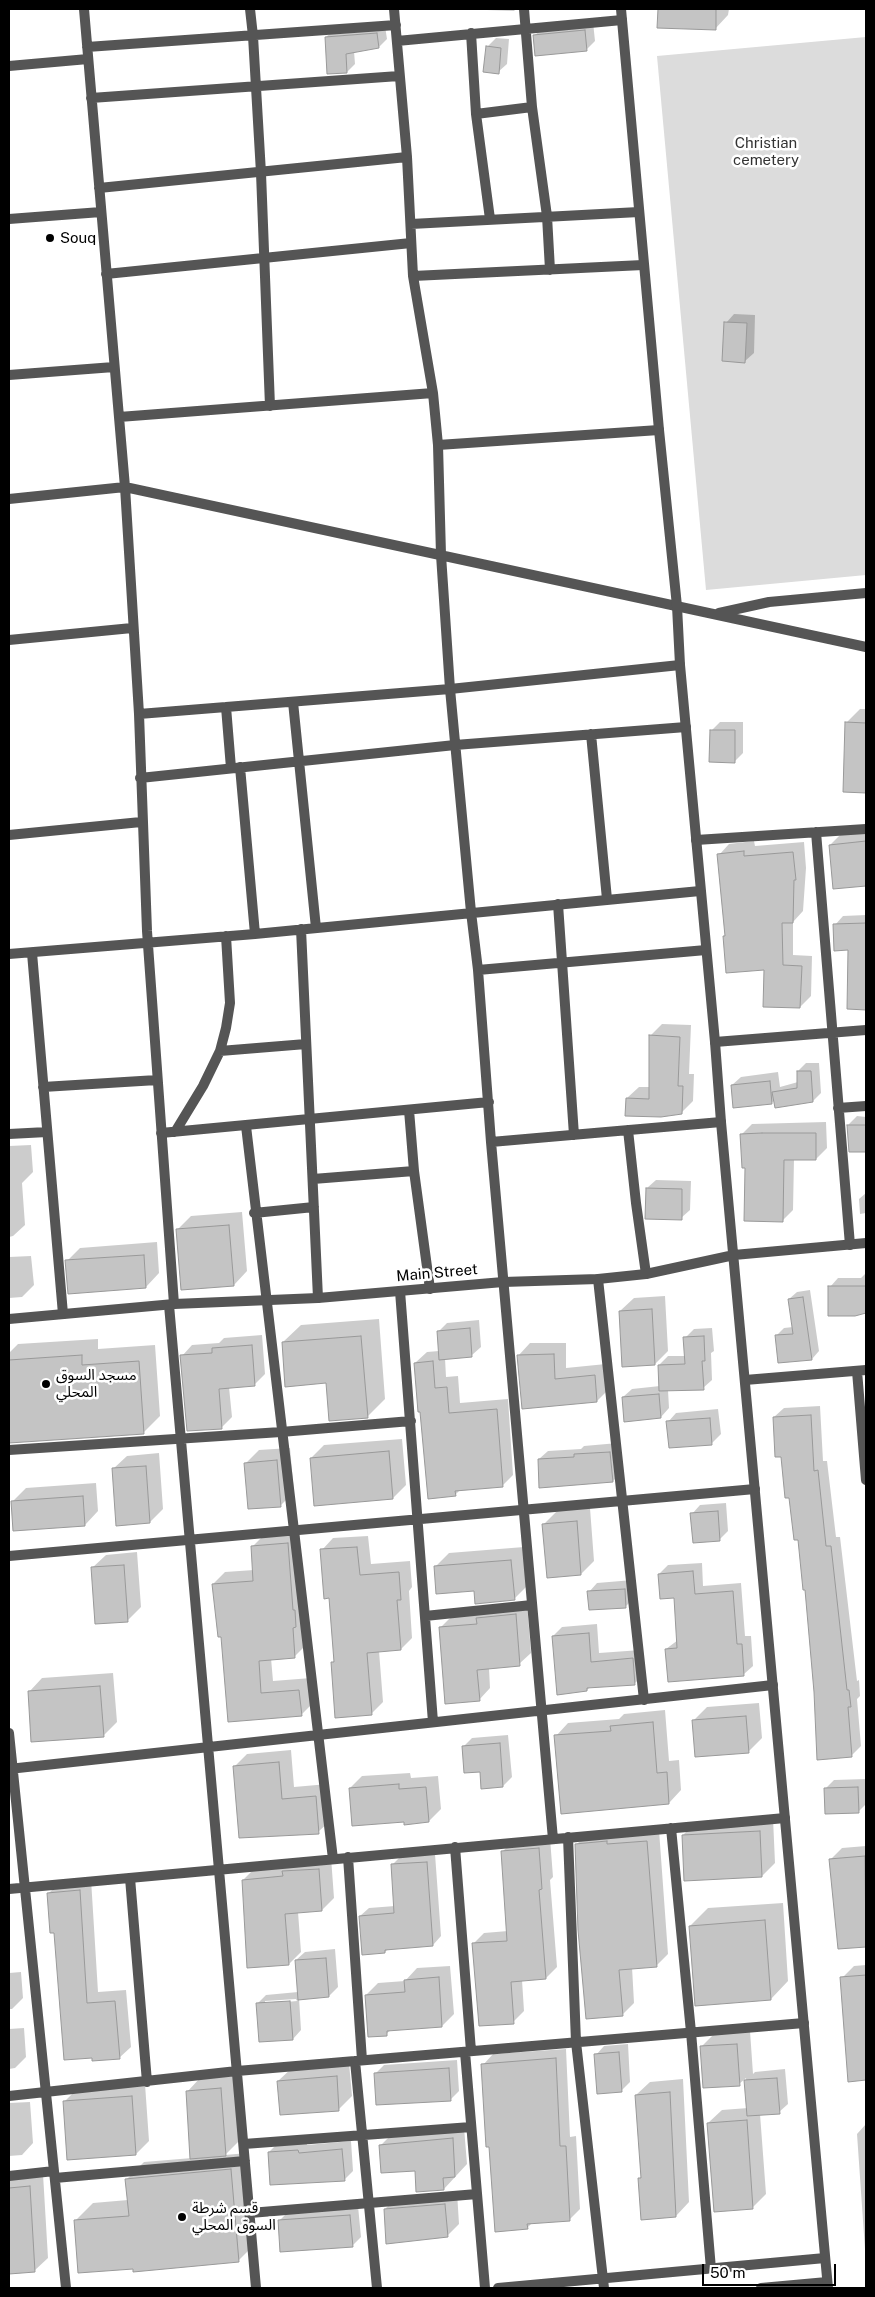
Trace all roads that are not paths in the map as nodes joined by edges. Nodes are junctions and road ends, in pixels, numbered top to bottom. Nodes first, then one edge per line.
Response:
1 (84, 9) edge
2 (250, 9) edge
3 (394, 9) edge
4 (524, 9) edge
5 (621, 9) edge
6 (622, 20) junction
7 (396, 26) junction
8 (526, 30) junction
9 (471, 33) junction
10 (253, 36) junction
11 (397, 41) junction
12 (87, 47) junction
13 (88, 59) junction
14 (9, 66) edge
15 (399, 76) junction
16 (256, 86) junction
17 (91, 98) junction
18 (532, 107) junction
19 (476, 114) junction
20 (407, 157) junction
21 (261, 173) junction
22 (99, 188) junction
23 (101, 212) junction
24 (639, 212) junction
25 (547, 216) junction
26 (9, 219) edge
27 (490, 219) junction
28 (411, 224) junction
29 (411, 243) junction
30 (265, 259) junction
31 (643, 265) junction
32 (550, 270) junction
33 (106, 274) junction
34 (413, 276) junction
35 (114, 367) junction
36 (9, 375) edge
37 (433, 394) junction
38 (270, 406) junction
39 (119, 417) junction
40 (659, 430) junction
41 (438, 445) junction
42 (125, 487) junction
43 (9, 499) edge
44 (441, 555) junction
45 (866, 593) edge
46 (677, 606) junction
47 (714, 614) junction
48 (132, 628) junction
49 (9, 635) edge
50 (9, 640) edge
51 (866, 647) edge
52 (680, 665) junction
53 (450, 689) junction
54 (293, 702) junction
55 (226, 707) junction
56 (139, 714) junction
57 (686, 727) junction
58 (591, 734) junction
59 (455, 745) junction
60 (300, 761) junction
61 (236, 768) junction
62 (140, 778) junction
63 (142, 822) junction
64 (866, 829) edge
65 (816, 832) junction
66 (9, 835) edge
67 (696, 840) junction
68 (700, 891) junction
69 (607, 899) junction
70 (558, 904) junction
71 (471, 912) junction
72 (316, 928) junction
73 (301, 929) junction
74 (255, 934) junction
75 (226, 936) junction
76 (148, 944) junction
77 (706, 950) junction
78 (32, 953) junction
79 (9, 954) edge
80 (562, 964) junction
81 (478, 970) junction
82 (866, 1030) edge
83 (832, 1032) junction
84 (715, 1042) junction
85 (306, 1044) junction
86 (220, 1051) junction
87 (157, 1080) junction
88 (43, 1087) junction
89 (489, 1102) junction
90 (866, 1106) edge
91 (838, 1108) junction
92 (408, 1110) junction
93 (310, 1120) junction
94 (721, 1122) junction
95 (246, 1126) junction
96 (628, 1130) junction
97 (47, 1132) junction
98 (175, 1132) junction
99 (161, 1133) junction
100 (9, 1134) edge
101 (574, 1135) junction
102 (491, 1142) junction
103 (414, 1171) junction
104 (312, 1179) junction
105 (314, 1207) junction
106 (254, 1213) junction
107 (866, 1244) edge
108 (850, 1245) junction
109 (734, 1255) junction
110 (646, 1274) junction
111 (598, 1279) junction
112 (504, 1282) junction
113 (430, 1289) junction
114 (400, 1291) junction
115 (318, 1298) junction
116 (265, 1299) junction
117 (172, 1305) junction
118 (63, 1314) junction
119 (9, 1319) edge
120 (861, 1371) edge
121 (745, 1380) junction
122 (411, 1421) junction
123 (281, 1432) junction
124 (181, 1438) junction
125 (9, 1450) edge
126 (866, 1480) edge
127 (755, 1488) junction
128 (622, 1501) junction
129 (524, 1511) junction
130 (419, 1520) junction
131 (293, 1530) junction
132 (190, 1539) junction
133 (9, 1556) edge
134 (532, 1605) junction
135 (425, 1616) junction
136 (773, 1685) junction
137 (644, 1700) junction
138 (540, 1710) junction
139 (433, 1722) junction
140 (9, 1733) edge
141 (318, 1735) junction
142 (208, 1747) junction
143 (10, 1769) edge
144 (785, 1818) junction
145 (671, 1828) junction
146 (568, 1837) junction
147 (553, 1839) junction
148 (455, 1847) junction
149 (348, 1857) junction
150 (333, 1859) junction
151 (219, 1869) junction
152 (130, 1878) junction
153 (25, 1888) junction
154 (9, 1889) edge
155 (804, 2023) junction
156 (692, 2032) junction
157 (576, 2042) junction
158 (468, 2051) junction
159 (358, 2061) junction
160 (237, 2071) junction
161 (147, 2082) junction
162 (47, 2093) junction
163 (9, 2096) edge
164 (471, 2127) junction
165 (362, 2136) junction
166 (244, 2144) junction
167 (245, 2161) junction
168 (55, 2175) junction
169 (9, 2176) edge
170 (477, 2194) junction
171 (368, 2202) junction
172 (250, 2213) junction
173 (825, 2258) junction
174 (711, 2269) junction
175 (604, 2283) edge
176 (827, 2285) edge
177 (66, 2288) edge
178 (256, 2288) edge
179 (377, 2288) edge
180 (485, 2288) edge
181 (498, 2288) edge
182 (761, 2288) edge

1 - 12 street
2 - 10 street
3 - 7 street
4 - 8 street
5 - 6 street
6 - 8 street
6 - 24 street
7 - 10 street
7 - 11 street
8 - 9 street
8 - 18 street
9 - 11 street
9 - 19 street
10 - 12 street
10 - 16 street
11 - 15 street
12 - 13 street
13 - 14 street
13 - 17 street
15 - 16 street
15 - 20 street
16 - 17 street
16 - 21 street
17 - 22 street
18 - 19 street
18 - 25 street
19 - 27 street
20 - 21 street
20 - 28 street
21 - 22 street
21 - 30 street
22 - 23 street
23 - 26 street
23 - 33 street
24 - 25 street
24 - 31 street
25 - 27 street
25 - 32 street
27 - 28 street
28 - 29 street
29 - 30 street
29 - 34 street
30 - 33 street
30 - 38 street
31 - 32 street
31 - 40 street
32 - 34 street
33 - 35 street
34 - 37 street
35 - 36 street
35 - 39 street
37 - 38 street
37 - 41 street
38 - 39 street
39 - 42 street
40 - 41 street
40 - 46 street
41 - 44 street
42 - 43 street
42 - 44 street
42 - 48 street
44 - 46 street
44 - 53 street
45 - 47 street
46 - 47 street
46 - 52 street
47 - 51 street
48 - 50 street
48 - 56 street
49 - 50 street
52 - 53 street
52 - 57 street
53 - 54 street
53 - 59 street
54 - 55 street
54 - 60 street
55 - 56 street
55 - 61 street
56 - 62 street
57 - 58 street
57 - 67 street
58 - 59 street
58 - 69 street
59 - 60 street
59 - 71 street
60 - 61 street
60 - 72 street
61 - 62 street
61 - 74 street
62 - 63 street
63 - 66 street
63 - 76 street
64 - 65 street
65 - 67 street
65 - 83 street
67 - 68 street
68 - 69 street
68 - 77 street
69 - 70 street
70 - 71 street
70 - 80 street
71 - 72 street
71 - 81 street
72 - 73 street
73 - 74 street
73 - 85 street
74 - 75 street
75 - 76 street
75 - 86 street
76 - 78 street
76 - 87 street
77 - 80 street
77 - 84 street
78 - 79 street
78 - 88 street
80 - 81 street
80 - 101 street
81 - 89 street
82 - 83 street
83 - 84 street
83 - 91 street
84 - 94 street
85 - 86 street
85 - 93 street
86 - 98 street
87 - 88 street
87 - 99 street
88 - 97 street
89 - 92 street
89 - 102 street
90 - 91 street
91 - 108 street
92 - 93 street
92 - 103 street
93 - 95 street
93 - 104 street
94 - 96 street
94 - 109 street
95 - 98 street
95 - 106 street
96 - 101 street
96 - 110 street
97 - 100 street
97 - 118 street
98 - 99 street
99 - 117 street
101 - 102 street
102 - 112 street
103 - 104 street
103 - 113 street
104 - 105 street
105 - 106 street
105 - 115 street
106 - 116 street
107 - 108 street, Main Street
108 - 109 street, Main Street
109 - 110 street, Main Street
109 - 121 street
110 - 111 street, Main Street
111 - 112 street, Main Street
111 - 128 street
112 - 113 street, Main Street
112 - 129 street
113 - 114 street, Main Street
114 - 115 street, Main Street
114 - 122 street
115 - 116 street, Main Street
116 - 117 street, Main Street
116 - 123 street
117 - 118 street, Main Street
117 - 124 street
118 - 119 street, Main Street
120 - 121 street
120 - 126 street
121 - 127 street
122 - 123 street
122 - 130 street
123 - 124 street
123 - 131 street
124 - 125 street
124 - 132 street
127 - 128 street
127 - 136 street
128 - 129 street
128 - 137 street
129 - 130 street
129 - 134 street
130 - 131 street
130 - 135 street
131 - 132 street
131 - 141 street
132 - 133 street
132 - 142 street
134 - 135 street
134 - 138 street
135 - 139 street
136 - 137 street
136 - 144 street
137 - 138 street
138 - 139 street
138 - 147 street
139 - 141 street
140 - 143 street
141 - 142 street
141 - 150 street
142 - 143 street
142 - 151 street
143 - 153 street
144 - 145 street
144 - 155 street
145 - 146 street
145 - 156 street
146 - 147 street
146 - 157 street
147 - 148 street
148 - 149 street
148 - 158 street
149 - 150 street
149 - 159 street
150 - 151 street
151 - 152 street
151 - 160 street
152 - 153 street
152 - 161 street
153 - 154 street
153 - 162 street
155 - 156 street
155 - 173 street
156 - 157 street
156 - 174 street
157 - 158 street
157 - 175 street
158 - 159 street
158 - 164 street
159 - 160 street
159 - 165 street
160 - 161 street
160 - 166 street
161 - 162 street
162 - 163 street
162 - 168 street
164 - 165 street
164 - 170 street
165 - 166 street
165 - 171 street
166 - 167 street
167 - 168 street
167 - 172 street
168 - 169 street
168 - 177 street
170 - 171 street
170 - 180 street
171 - 172 street
171 - 179 street
172 - 178 street
173 - 174 street
173 - 176 street
174 - 175 street
175 - 181 street
176 - 182 street

